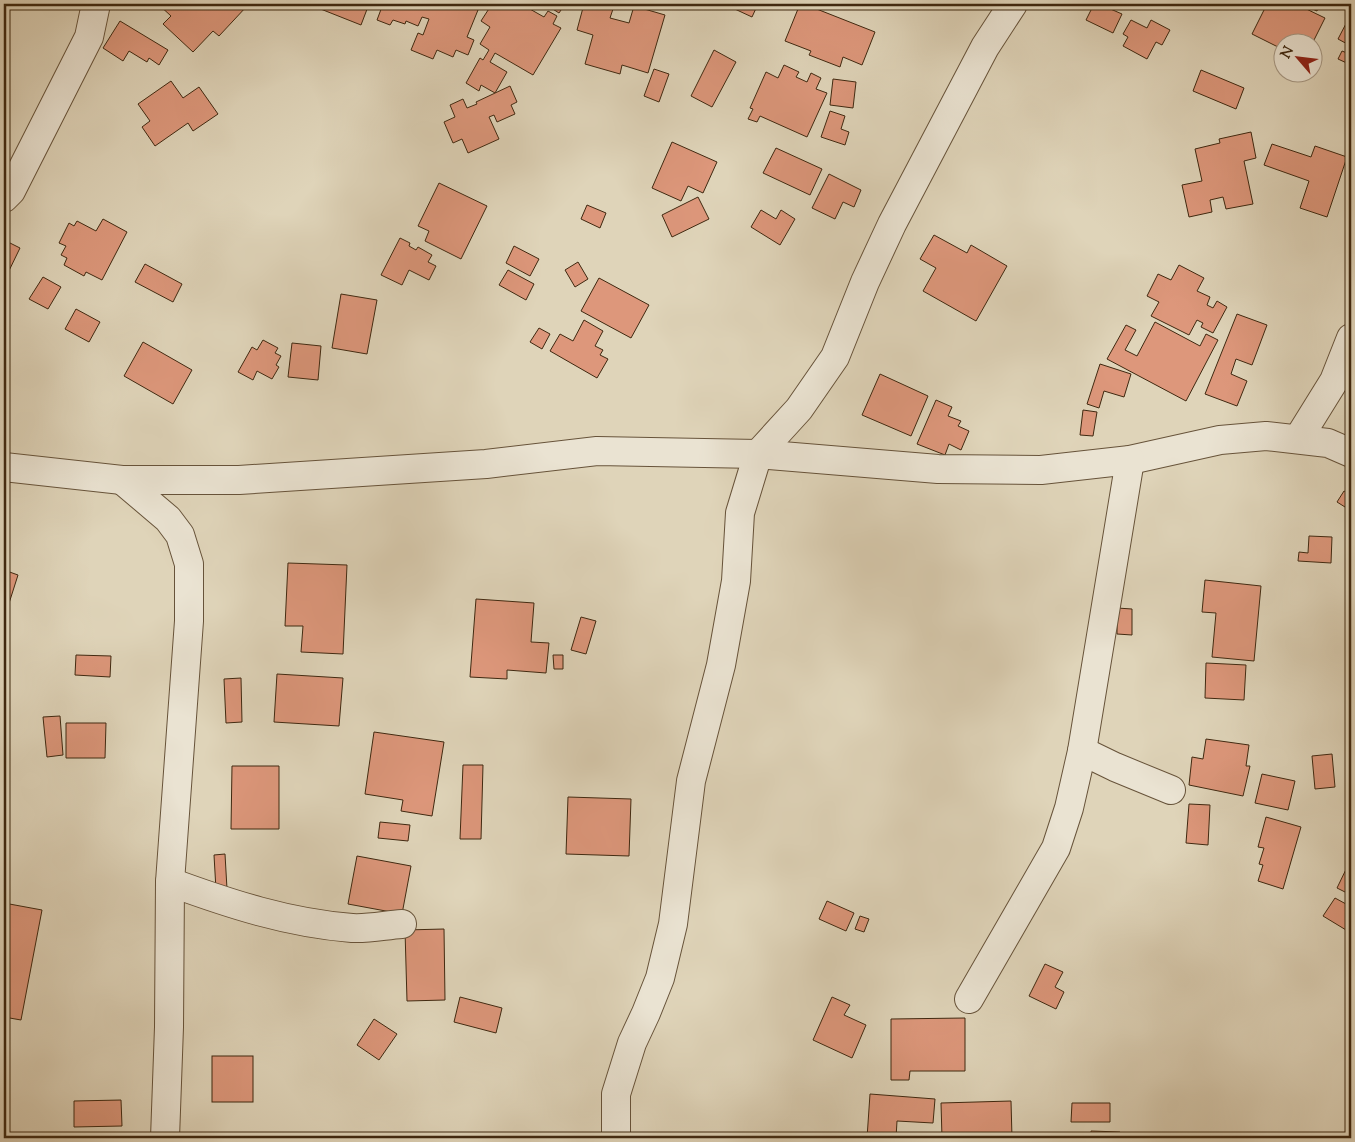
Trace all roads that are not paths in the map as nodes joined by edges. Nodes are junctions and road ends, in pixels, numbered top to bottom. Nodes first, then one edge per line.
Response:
1 (96, 4) edge
2 (1012, 4) edge
3 (4, 198) edge
4 (1351, 338) edge
5 (1298, 439) junction
6 (1351, 453) edge
7 (758, 454) junction
8 (1130, 460) junction
9 (4, 467) edge
10 (122, 480) junction
11 (1082, 751) junction
12 (1171, 790) dead end
13 (170, 882) junction
14 (402, 924) dead end
15 (969, 999) dead end
16 (165, 1138) edge
17 (616, 1138) edge

1 - 3 street
2 - 7 street
4 - 5 street
5 - 6 street
5 - 8 street
7 - 8 street
7 - 10 street
7 - 17 street
8 - 11 street
9 - 10 street
10 - 13 street
11 - 12 street
11 - 15 street
13 - 14 street
13 - 16 street

